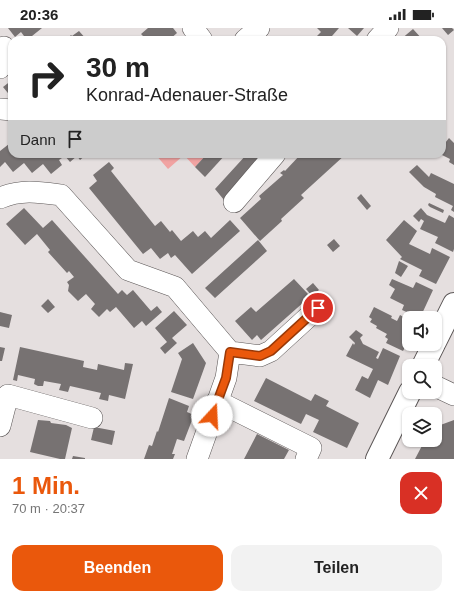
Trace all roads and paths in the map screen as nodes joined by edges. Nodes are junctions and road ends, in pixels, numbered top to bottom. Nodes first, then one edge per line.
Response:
1 (259, 28) edge
2 (388, 28) edge
3 (250, 36) edge
4 (381, 36) edge
5 (4, 47) dead end
6 (0, 68) edge
7 (272, 158) edge
8 (2, 195) edge
9 (234, 202) dead end
10 (454, 304) edge
11 (318, 308) dead end
12 (442, 327) edge
13 (230, 352) junction
14 (442, 389) edge
15 (454, 395) edge
16 (407, 399) edge
17 (217, 401) junction
18 (92, 418) dead end
19 (0, 426) edge
20 (197, 459) edge
21 (306, 459) edge
22 (377, 459) edge

1 - 3 street
2 - 4 street
5 - 6 street
7 - 9 street
8 - 13 street
10 - 12 main road
11 - 13 street
13 - 17 street
14 - 15 street
16 - 22 main road
17 - 20 street
17 - 21 street
18 - 19 street

